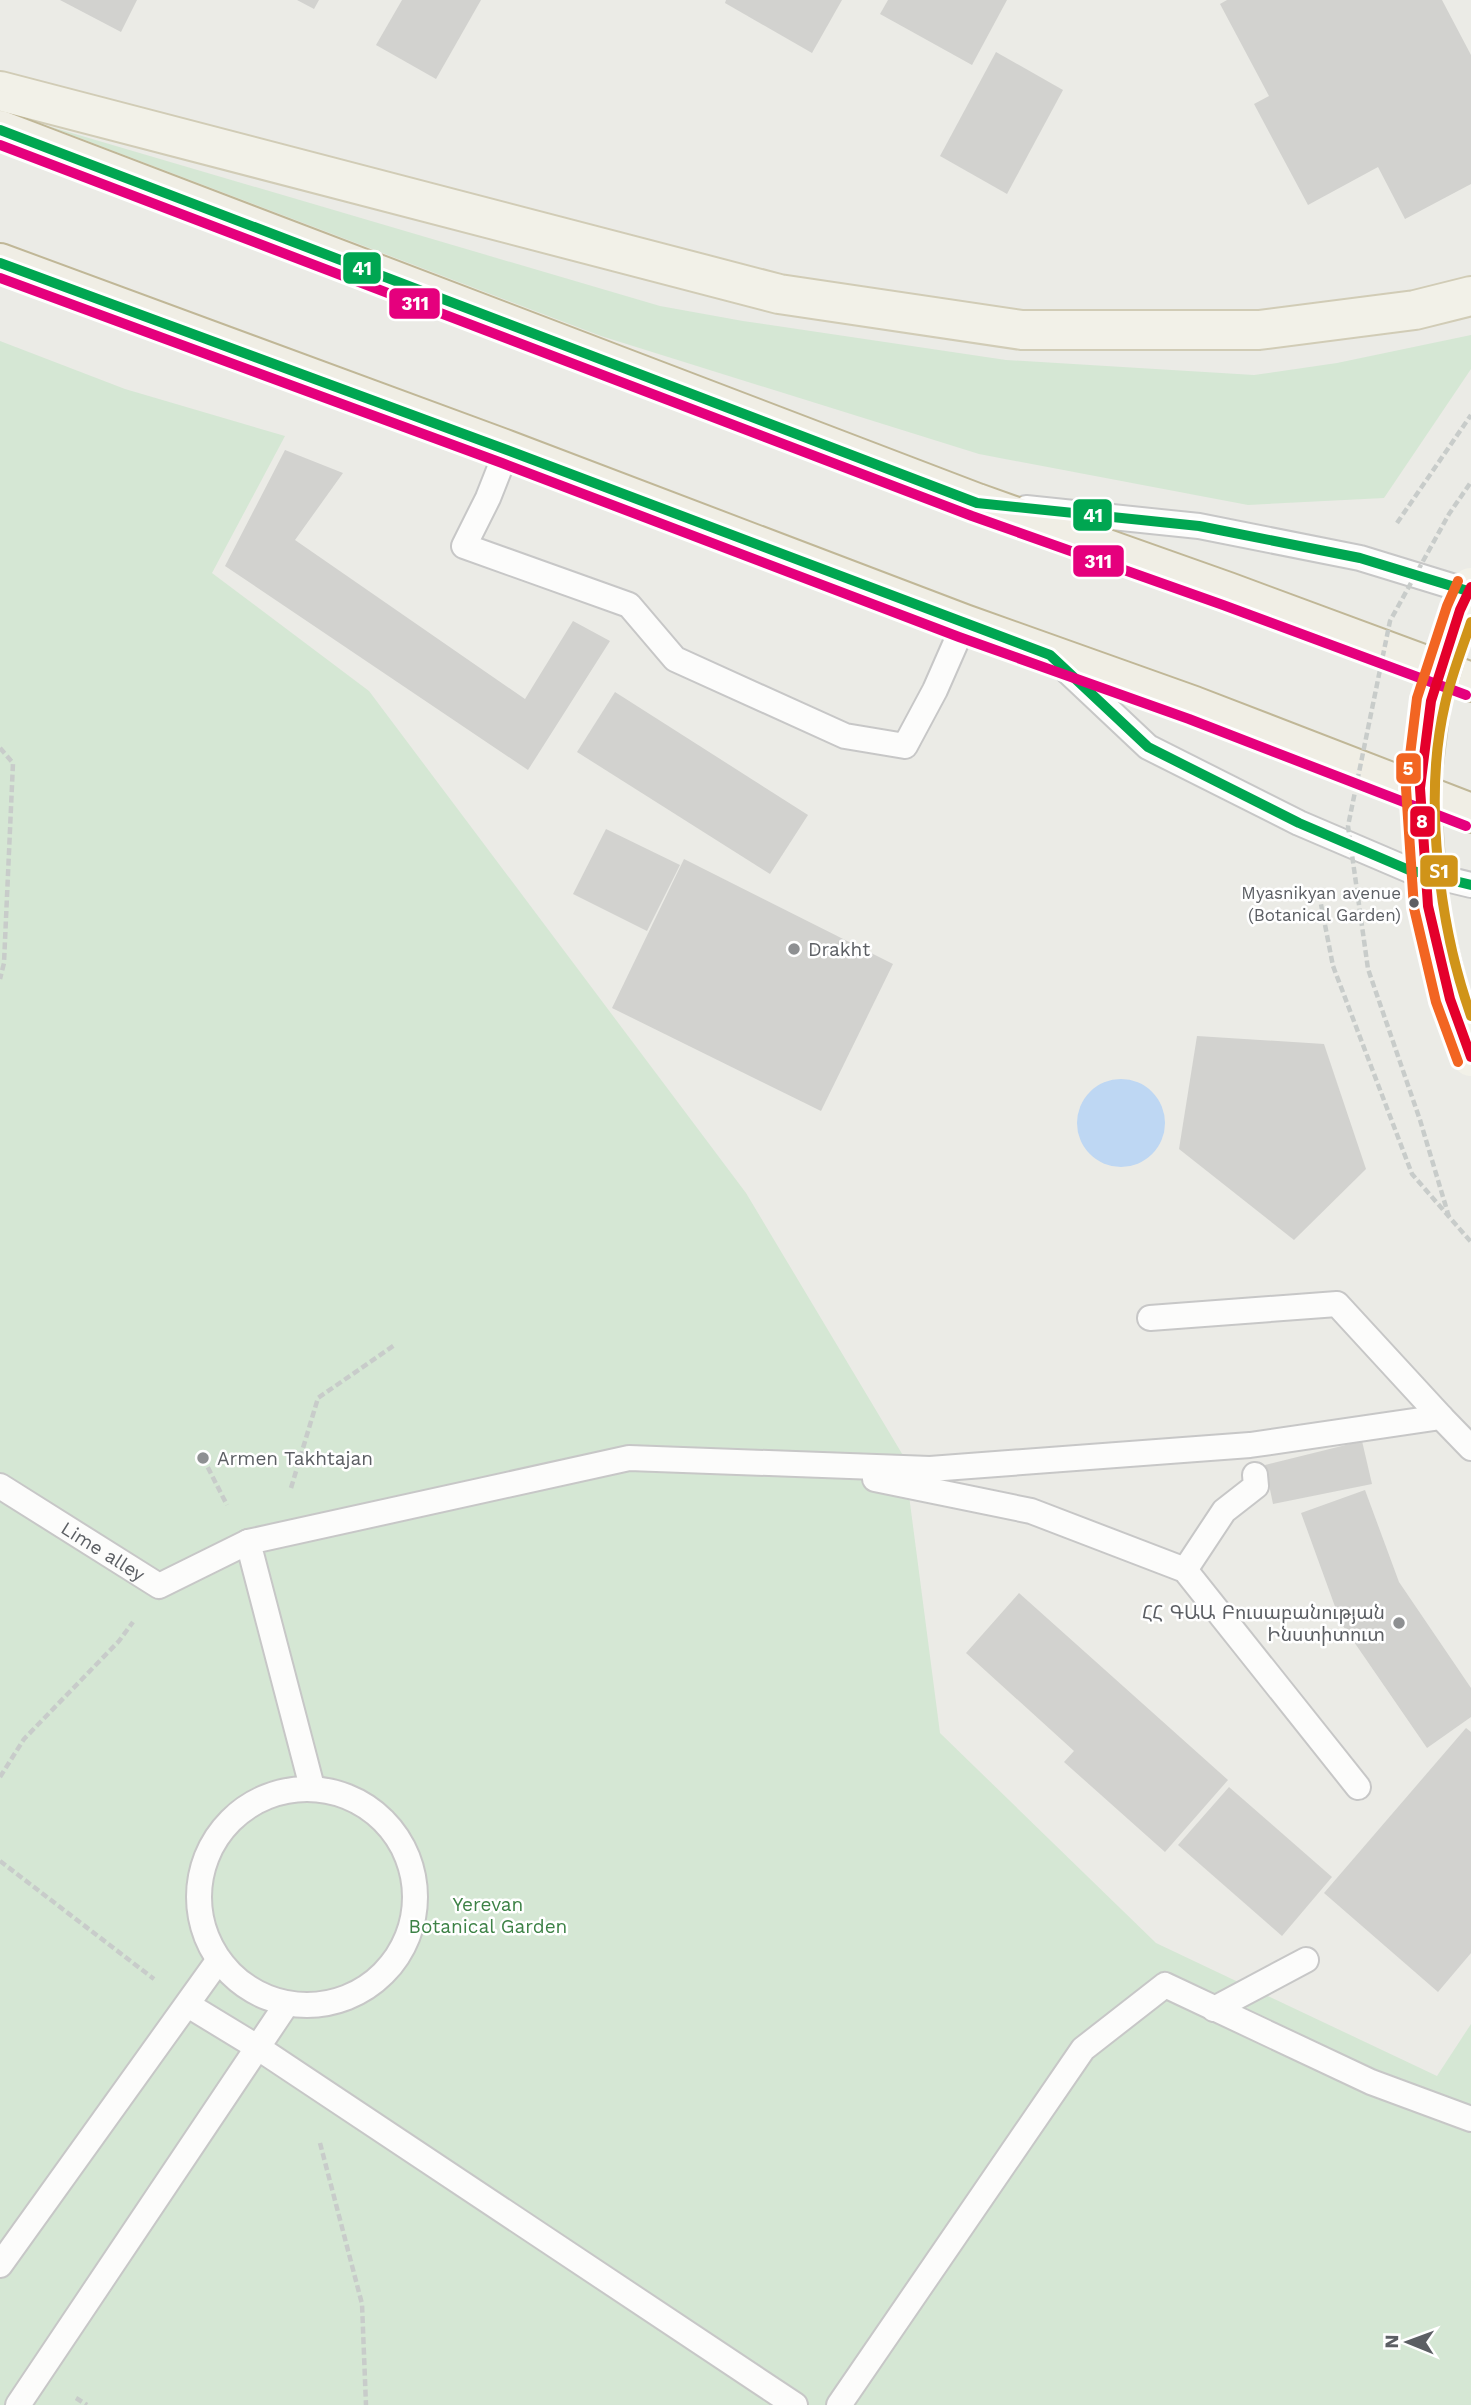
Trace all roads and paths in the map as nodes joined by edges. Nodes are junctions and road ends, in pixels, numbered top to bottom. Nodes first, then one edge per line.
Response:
1 (0, 91) edge
2 (0, 130) edge
3 (0, 263) edge
4 (1471, 296) edge
5 (1471, 415) edge
6 (507, 450) junction
7 (977, 503) junction
8 (1395, 528) dead end
9 (1471, 587) edge
10 (1471, 592) edge
11 (964, 624) junction
12 (1050, 655) junction
13 (1471, 682) edge
14 (0, 748) edge
15 (1471, 813) edge
16 (1471, 885) edge
17 (1319, 894) dead end
18 (0, 979) edge
19 (1471, 1057) edge
20 (1471, 1242) edge
21 (1150, 1318) dead end
22 (396, 1344) dead end
23 (1441, 1417) junction
24 (1471, 1448) edge
25 (203, 1458) dead end
26 (805, 1464) junction
27 (1255, 1475) dead end
28 (0, 1486) edge
29 (233, 1515) dead end
30 (277, 1535) junction
31 (248, 1542) junction
32 (1185, 1570) junction
33 (159, 1586) junction
34 (0, 1777) edge
35 (313, 1787) junction
36 (1358, 1787) dead end
37 (0, 1861) edge
38 (1306, 1960) dead end
39 (218, 1961) junction
40 (188, 2005) junction
41 (286, 2005) junction
42 (1214, 2008) junction
43 (257, 2047) junction
44 (303, 2078) junction
45 (1471, 2119) edge
46 (0, 2265) edge
47 (18, 2405) edge
48 (366, 2405) edge
49 (795, 2405) edge
50 (839, 2405) edge

1 - 4 main road
2 - 7 highway
3 - 6 highway
5 - 8 path
6 - 11 highway
6 - 11 lane
7 - 10 lane
7 - 13 highway
9 - 19 main road, bridge
11 - 12 highway
12 - 15 highway
12 - 16 lane
14 - 18 path
17 - 20 path
21 - 23 lane
22 - 30 path
23 - 24 lane
23 - 26 lane
25 - 29 path
26 - 30 lane, Lime alley
26 - 32 lane
27 - 32 lane
28 - 33 lane, Lime alley
30 - 31 lane, Lime alley
31 - 33 lane, Lime alley
31 - 35 lane
32 - 36 lane
33 - 34 path
35 - 39 lane
35 - 41 lane
37 - 40 path
38 - 42 lane
39 - 40 lane
39 - 41 lane
40 - 43 lane
40 - 46 lane
41 - 43 lane
42 - 45 lane
42 - 50 lane
43 - 44 lane
43 - 47 lane
44 - 48 path
44 - 49 lane

